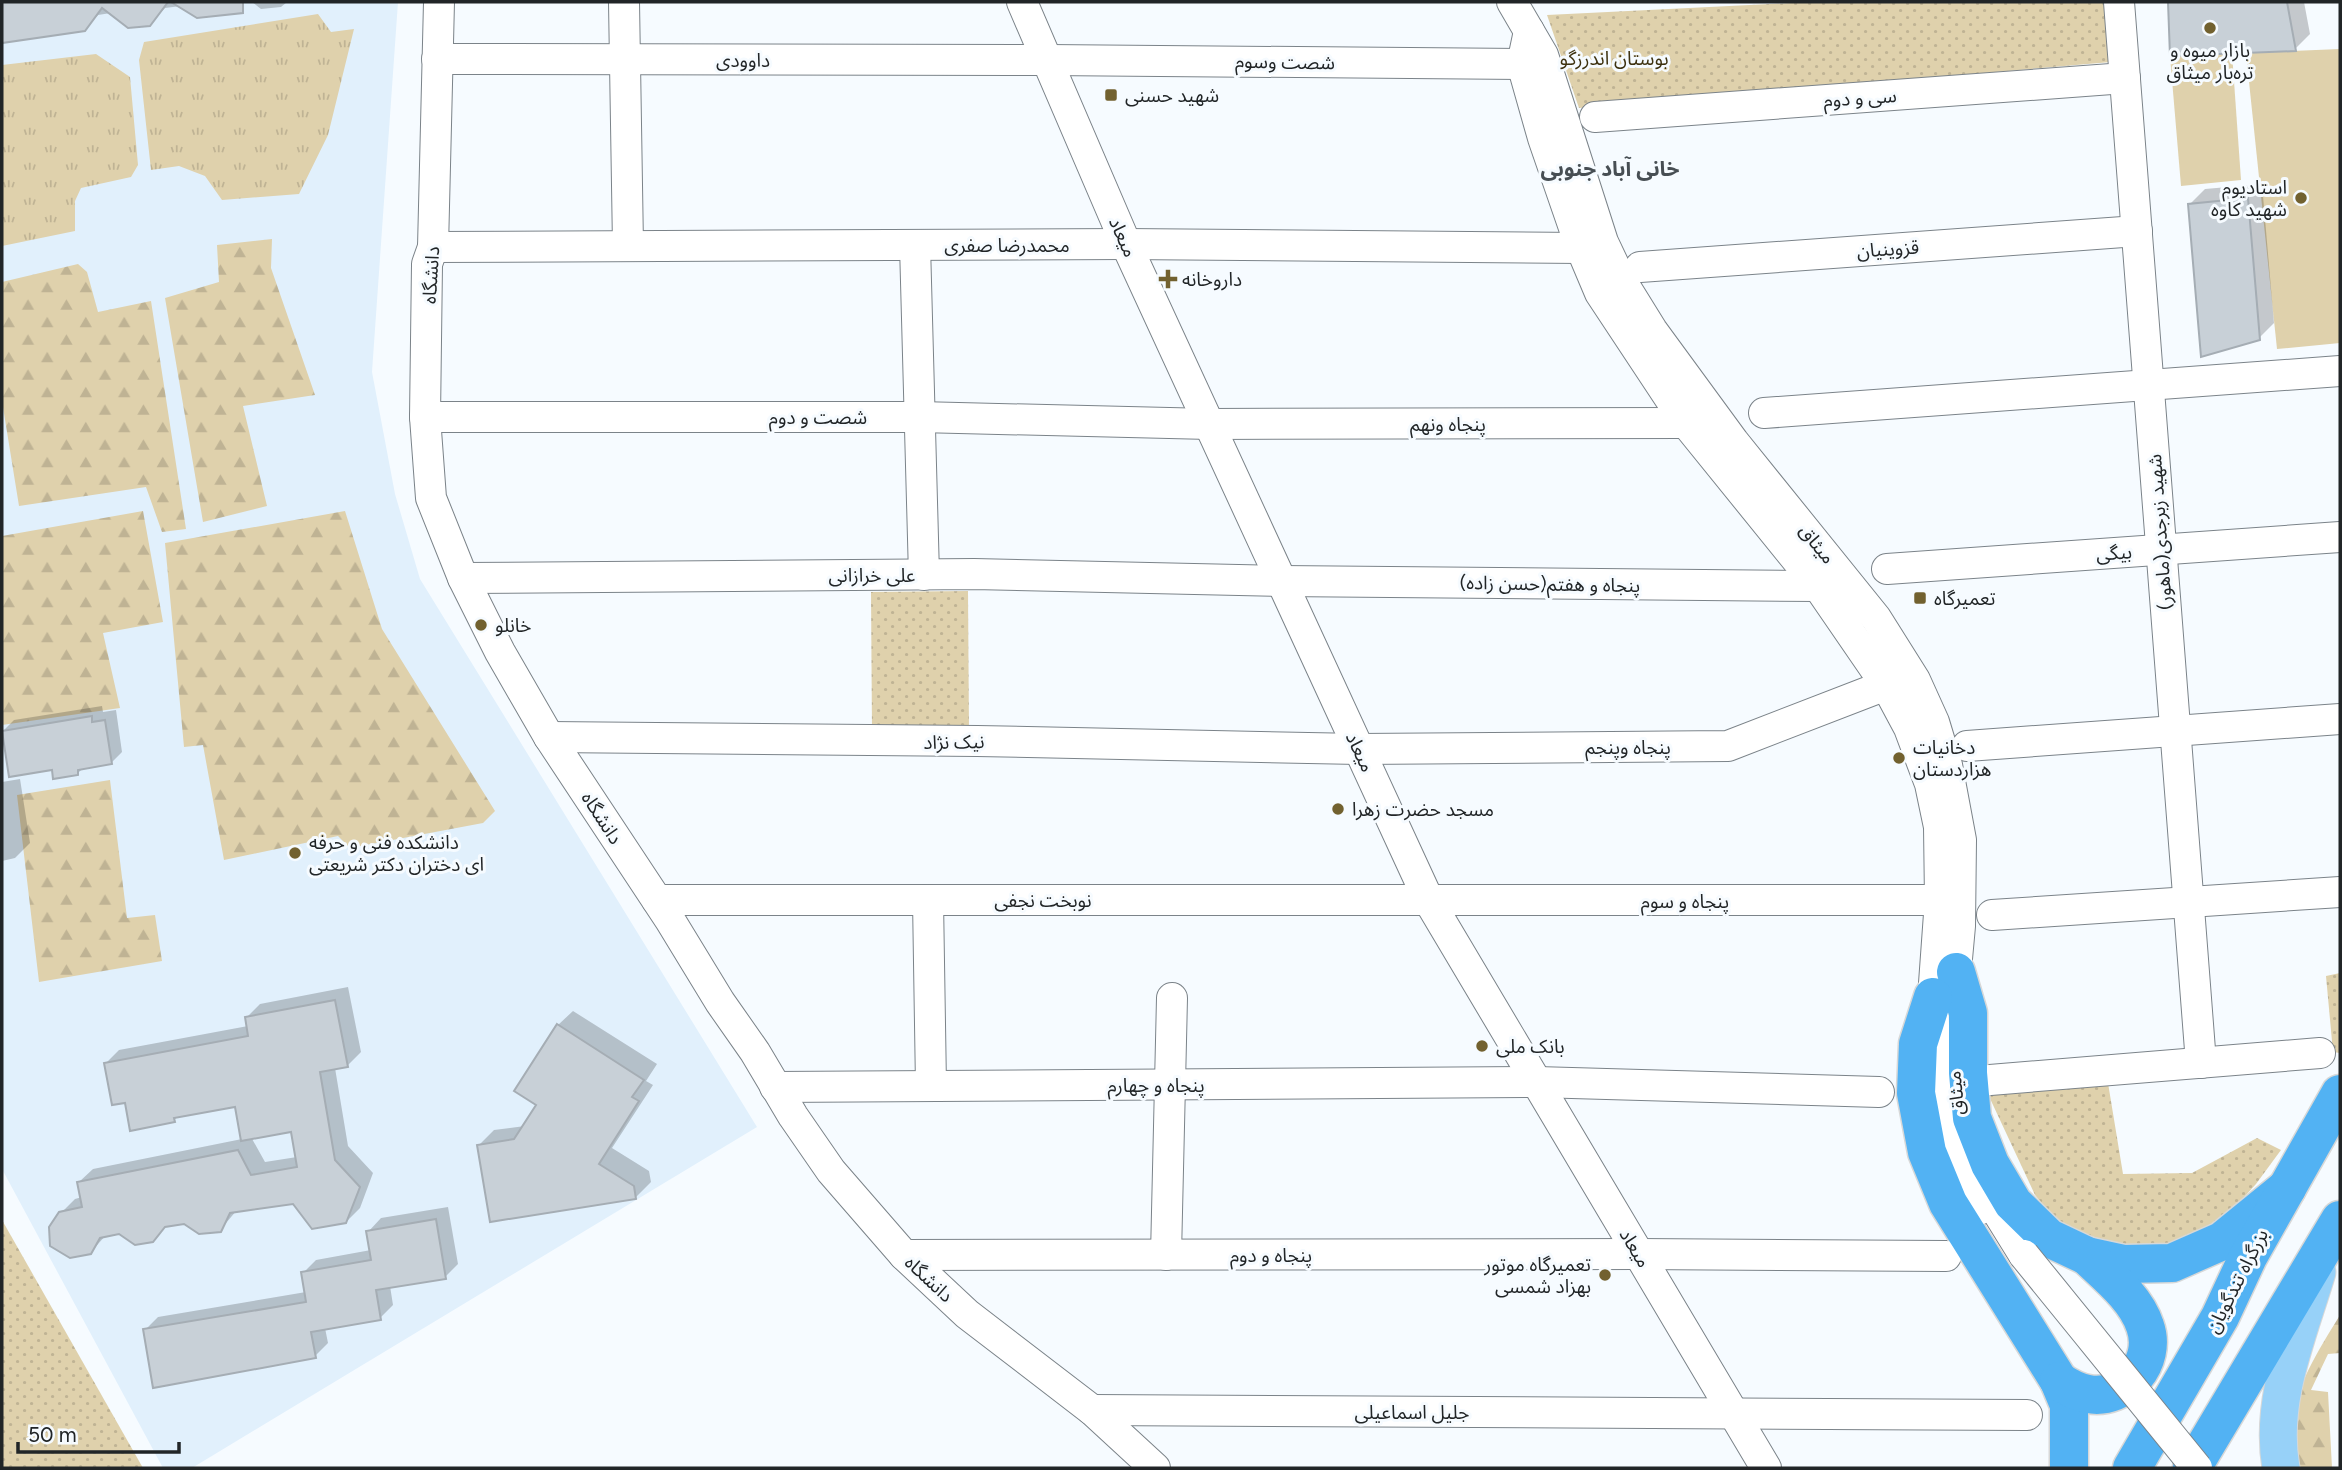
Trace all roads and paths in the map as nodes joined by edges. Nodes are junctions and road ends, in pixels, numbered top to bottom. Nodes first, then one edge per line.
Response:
1 (439, 2) edge
2 (624, 2) edge
3 (1022, 2) edge
4 (1512, 2) edge
5 (2119, 2) edge
6 (1529, 31) junction
7 (437, 59) junction
8 (625, 60) junction
9 (1048, 60) junction
10 (1522, 64) junction
11 (2125, 78) junction
12 (1595, 117) dead end
13 (2137, 231) junction
14 (1126, 244) junction
15 (915, 245) junction
16 (1592, 245) junction
17 (628, 246) junction
18 (433, 247) junction
19 (1640, 267) dead end
20 (2340, 371) edge
21 (2149, 385) junction
22 (1764, 413) dead end
23 (425, 417) junction
24 (919, 417) junction
25 (1686, 423) junction
26 (1210, 424) junction
27 (2340, 537) edge
28 (2161, 550) junction
29 (1888, 569) dead end
30 (924, 575) junction
31 (463, 578) junction
32 (1281, 581) junction
33 (1818, 586) junction
34 (1886, 685) junction
35 (2340, 719) edge
36 (2175, 731) junction
37 (549, 737) junction
38 (1967, 746) dead end
39 (1359, 749) junction
40 (2340, 892) edge
41 (657, 900) junction
42 (928, 900) junction
43 (1941, 900) junction
44 (1429, 901) junction
45 (2189, 902) junction
46 (1992, 915) dead end
47 (1945, 984) junction
48 (1172, 998) dead end
49 (2319, 1053) dead end
50 (2201, 1063) junction
51 (1990, 1080) dead end
52 (1537, 1082) junction
53 (1170, 1084) junction
54 (931, 1086) junction
55 (775, 1087) junction
56 (1879, 1092) dead end
57 (2340, 1094) edge
58 (1957, 1141) junction
59 (2287, 1188) junction
60 (2333, 1233) edge
61 (1639, 1254) junction
62 (904, 1255) junction
63 (1166, 1255) junction
64 (1946, 1256) dead end
65 (2087, 1256) junction
66 (2059, 1381) junction
67 (1092, 1410) junction
68 (1733, 1413) junction
69 (2027, 1415) dead end
70 (1155, 1468) edge
71 (1766, 1468) edge
72 (2070, 1468) edge
73 (2132, 1468) edge
74 (2183, 1468) edge
75 (2194, 1468) edge
76 (2281, 1468) edge

1 - 7 street, دانشگاه
2 - 8 street
3 - 9 street, میعاد
4 - 6 street, میثاق
5 - 11 street, شهید زبرجدی(ماهور)
6 - 10 street
6 - 16 street, میثاق
7 - 8 street, داوودی
7 - 18 street, دانشگاه
8 - 9 street, داوودی
8 - 17 street
9 - 10 street, شصت وسوم
9 - 14 street, میعاد
10 - 16 street, میثاق
11 - 12 street, سی و دوم
11 - 13 street, شهید زبرجدی(ماهور)
13 - 19 street, قزوینیان
13 - 21 street, شهید زبرجدی(ماهور)
14 - 15 street, محمدرضا صفری
14 - 16 street, محمدرضا صفری
14 - 26 street, میعاد
15 - 17 street, محمدرضا صفری
15 - 24 street
16 - 25 street, میثاق
16 - 47 street, میثاق
17 - 18 street, محمدرضا صفری
18 - 23 street, دانشگاه
20 - 21 street
21 - 22 street
21 - 28 street, شهید زبرجدی(ماهور)
23 - 24 street, شصت و دوم
23 - 31 street, دانشگاه
24 - 26 street, شصت و دوم
24 - 30 street
25 - 26 street, پنجاه ونهم
25 - 33 street, میثاق
26 - 32 street, میعاد
27 - 28 street, بیگی
28 - 29 street, بیگی
28 - 36 street, شهید زبرجدی(ماهور)
30 - 31 street, علی خرازانی
30 - 32 street, علی خرازانی
31 - 37 street, دانشگاه
32 - 33 street, (حسن زاده)پنجاه و هفتم
32 - 39 street, میعاد
33 - 34 street, میثاق
34 - 39 street, پنجاه وپنجم
34 - 43 street, میثاق
35 - 36 street
36 - 38 street
36 - 45 street, شهید زبرجدی(ماهور)
37 - 39 street, نیک نژاد
37 - 41 street, دانشگاه
39 - 44 street, میعاد
40 - 45 street
41 - 42 street, نوبخت نجفی
41 - 55 street, دانشگاه
42 - 44 street, نوبخت نجفی
42 - 54 street
43 - 44 street, پنجاه و سوم
43 - 47 street, میثاق
44 - 52 street, میعاد
45 - 46 street
45 - 50 street, شهید زبرجدی(ماهور)
47 - 58 street, میثاق
47 - 65 highway
47 - 66 highway
48 - 53 street
49 - 50 street
50 - 51 street
52 - 53 street, پنجاه و چهارم
52 - 56 street, پنجاه و چهارم
52 - 61 street, میعاد
53 - 54 street, پنجاه و چهارم
53 - 63 street
54 - 55 street, پنجاه و چهارم
55 - 62 street, دانشگاه
57 - 59 highway, بزرگراه تندگویان
58 - 74 street
58 - 75 street, bridge
59 - 65 highway
59 - 73 highway, بزرگراه تندگویان
60 - 75 highway
60 - 76 main road
61 - 63 street, پنجاه و دوم
61 - 64 street, پنجاه و دوم
61 - 68 street, میعاد
62 - 63 street, پنجاه و دوم
62 - 67 street, دانشگاه
65 - 66 highway
66 - 72 highway
67 - 68 street, جلیل اسماعیلی
67 - 70 street, دانشگاه
68 - 69 street, جلیل اسماعیلی
68 - 71 street, میعاد

